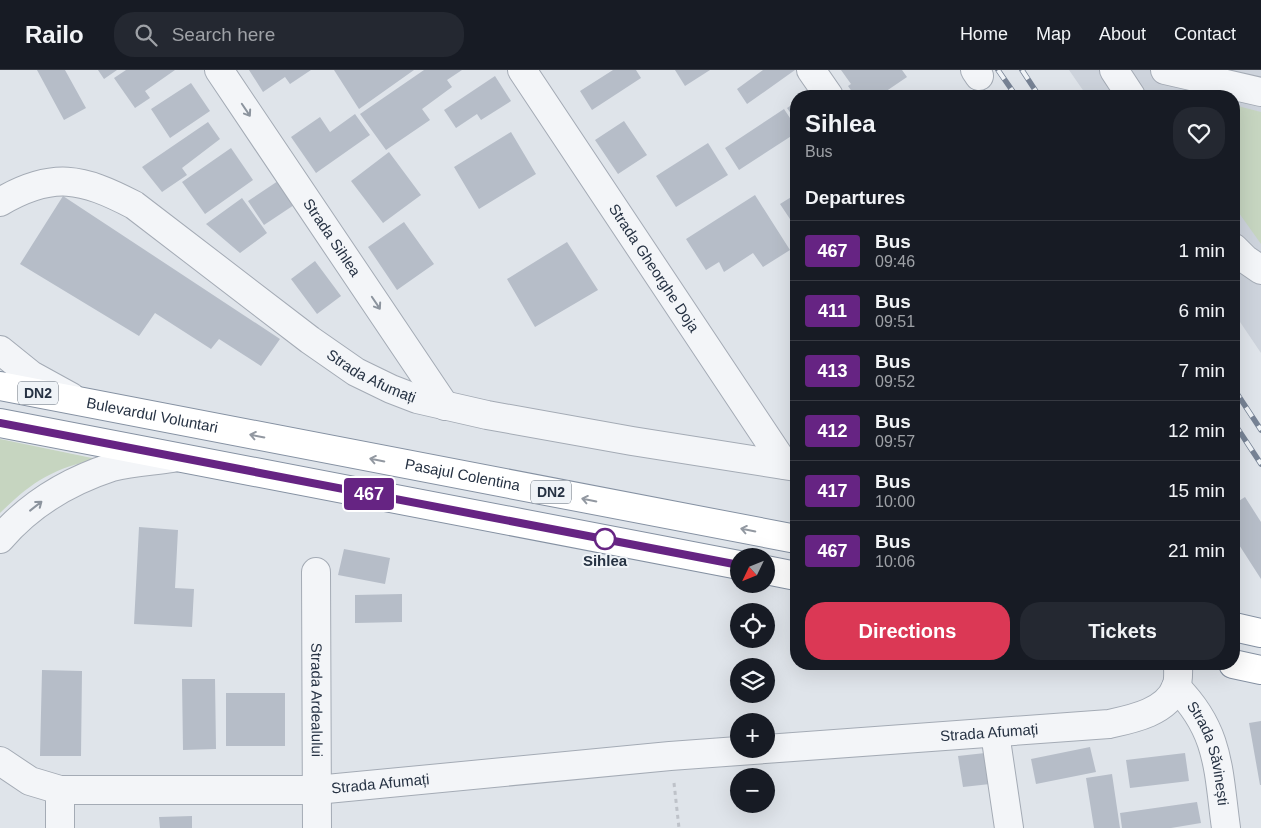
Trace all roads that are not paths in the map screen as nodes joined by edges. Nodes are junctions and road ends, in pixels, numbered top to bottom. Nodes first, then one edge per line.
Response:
1 (218, 70) edge
2 (522, 70) edge
3 (811, 70) edge
4 (1114, 70) edge
5 (1165, 70) edge
6 (824, 90) edge
7 (1127, 90) edge
8 (1261, 92) edge
9 (0, 202) edge
10 (1240, 254) edge
11 (1261, 270) edge
12 (0, 350) edge
13 (0, 386) edge
14 (77, 400) junction
15 (445, 406) junction
16 (0, 423) edge
17 (305, 446) joint
18 (174, 458) junction
19 (790, 465) edge
20 (790, 466) edge
21 (790, 538) edge
22 (0, 539) edge
23 (730, 563) edge
24 (316, 572) dead end
25 (775, 572) edge
26 (790, 575) edge
27 (1240, 628) edge
28 (1261, 633) edge
29 (1240, 665) edge
30 (1261, 670) edge
31 (1177, 675) edge
32 (995, 732) junction
33 (0, 761) edge
34 (60, 790) junction
35 (316, 790) junction
36 (60, 828) edge
37 (317, 828) edge
38 (1009, 828) edge
39 (1226, 828) edge

1 -> 15 street, Strada Sihlea
2 - 19 street, Strada Gheorghe Doja
3 - 6 street
4 - 7 street
5 - 8 street
9 - 15 street, Strada Afumați
10 - 11 street
12 - 14 street
13 - 14 highway, Bulevardul Voluntari / DN2
17 -> 14 highway, Bulevardul Voluntari / DN2
15 - 20 street, Strada Afumați
16 - 18 highway, DN2
21 -> 17 highway, Pasajul Colentina / DN2
22 -> 18 street
18 - 23 highway, DN2
24 - 35 street, Strada Ardealului
25 - 26 highway
27 - 28 highway
29 - 30 highway
31 - 32 street, Strada Afumați
31 - 39 street, Strada Săvinești
32 - 35 street, Strada Afumați
32 - 38 street
33 - 34 street, Strada Afumați
34 - 35 street, Strada Afumați
34 - 36 street
35 - 37 street, Strada Ardealului

